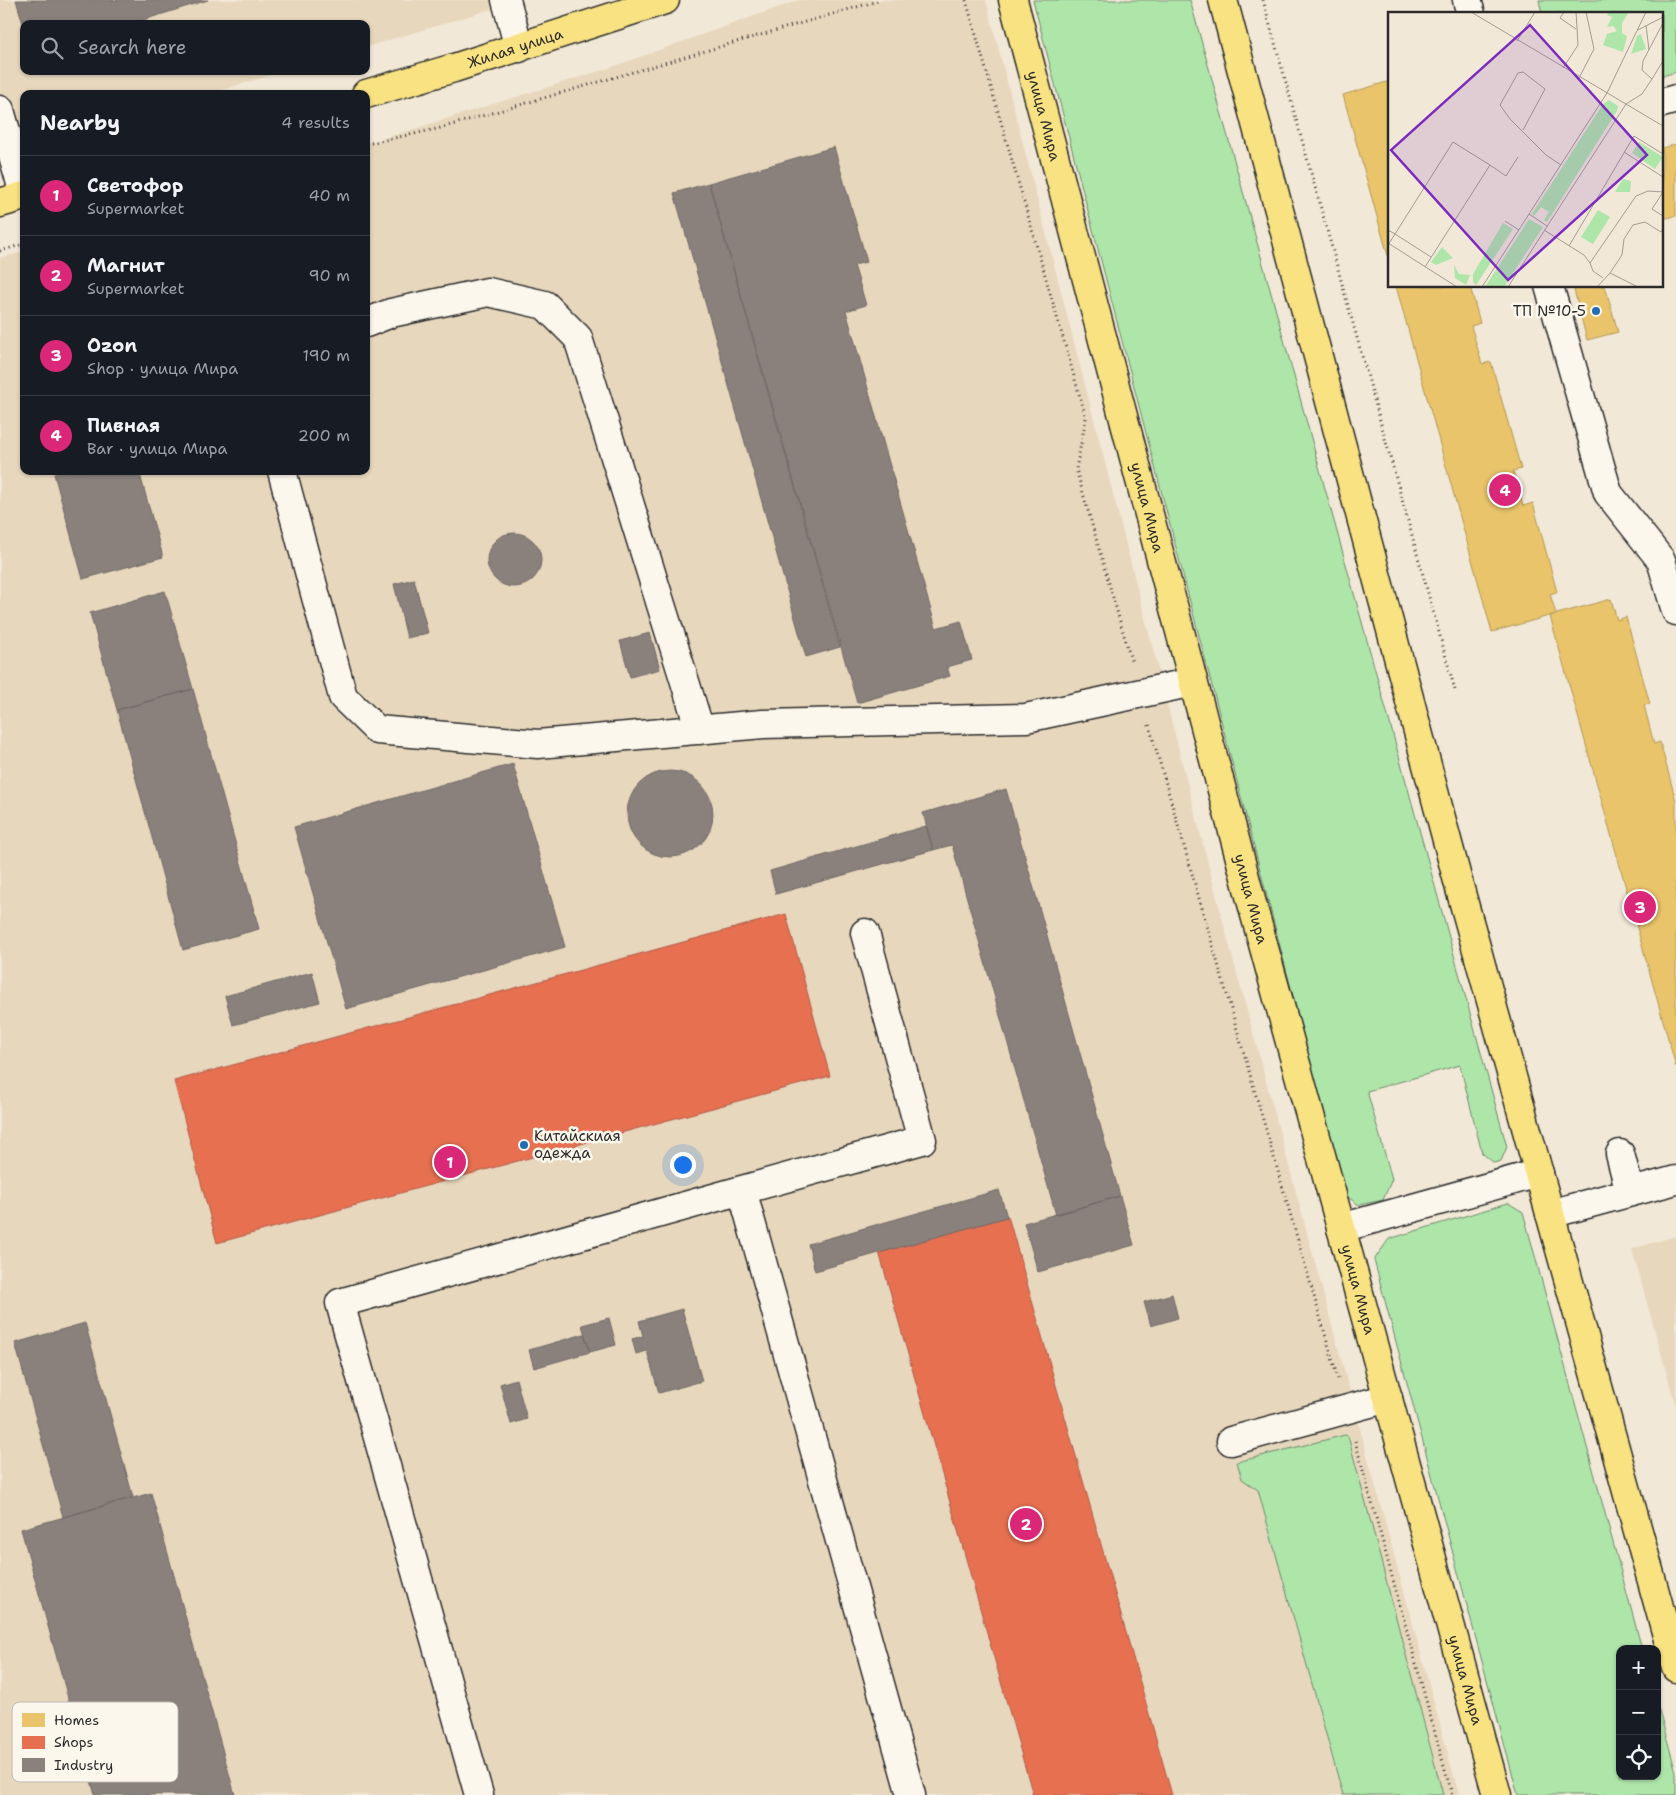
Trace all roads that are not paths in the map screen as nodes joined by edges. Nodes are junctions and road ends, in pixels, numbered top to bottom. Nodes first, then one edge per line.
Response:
1 (506, 0) edge
2 (665, 0) edge
3 (1013, 0) edge
4 (1223, 0) edge
5 (519, 48) junction
6 (370, 93) edge
7 (0, 110) edge
8 (20, 181) edge
9 (20, 196) edge
10 (0, 203) edge
11 (1550, 288) edge
12 (370, 321) edge
13 (283, 475) edge
14 (1676, 611) edge
15 (1193, 682) junction
16 (700, 730) junction
17 (865, 933) dead end
18 (1620, 1154) dead end
19 (1539, 1173) junction
20 (1676, 1180) edge
21 (742, 1190) junction
22 (1630, 1192) junction
23 (1550, 1214) junction
24 (1341, 1228) junction
25 (1388, 1398) junction
26 (1231, 1441) dead end
27 (1676, 1668) edge
28 (479, 1795) edge
29 (911, 1795) edge
30 (1497, 1795) edge

1 - 5 lane
2 - 5 main road, Жилая улица
3 - 15 main road, улица Мира
4 - 19 main road
5 - 6 main road, Жилая улица
7 - 8 lane
9 - 10 main road
11 - 14 lane
12 - 16 lane
13 - 16 lane
15 - 16 lane
15 - 24 main road, улица Мира
17 - 21 lane
18 - 22 lane
19 - 23 main road
19 - 24 lane
20 - 22 lane
21 - 28 lane
21 - 29 lane
22 - 23 lane
23 - 27 main road
24 - 25 main road, улица Мира
25 - 26 lane
25 - 30 main road, улица Мира

